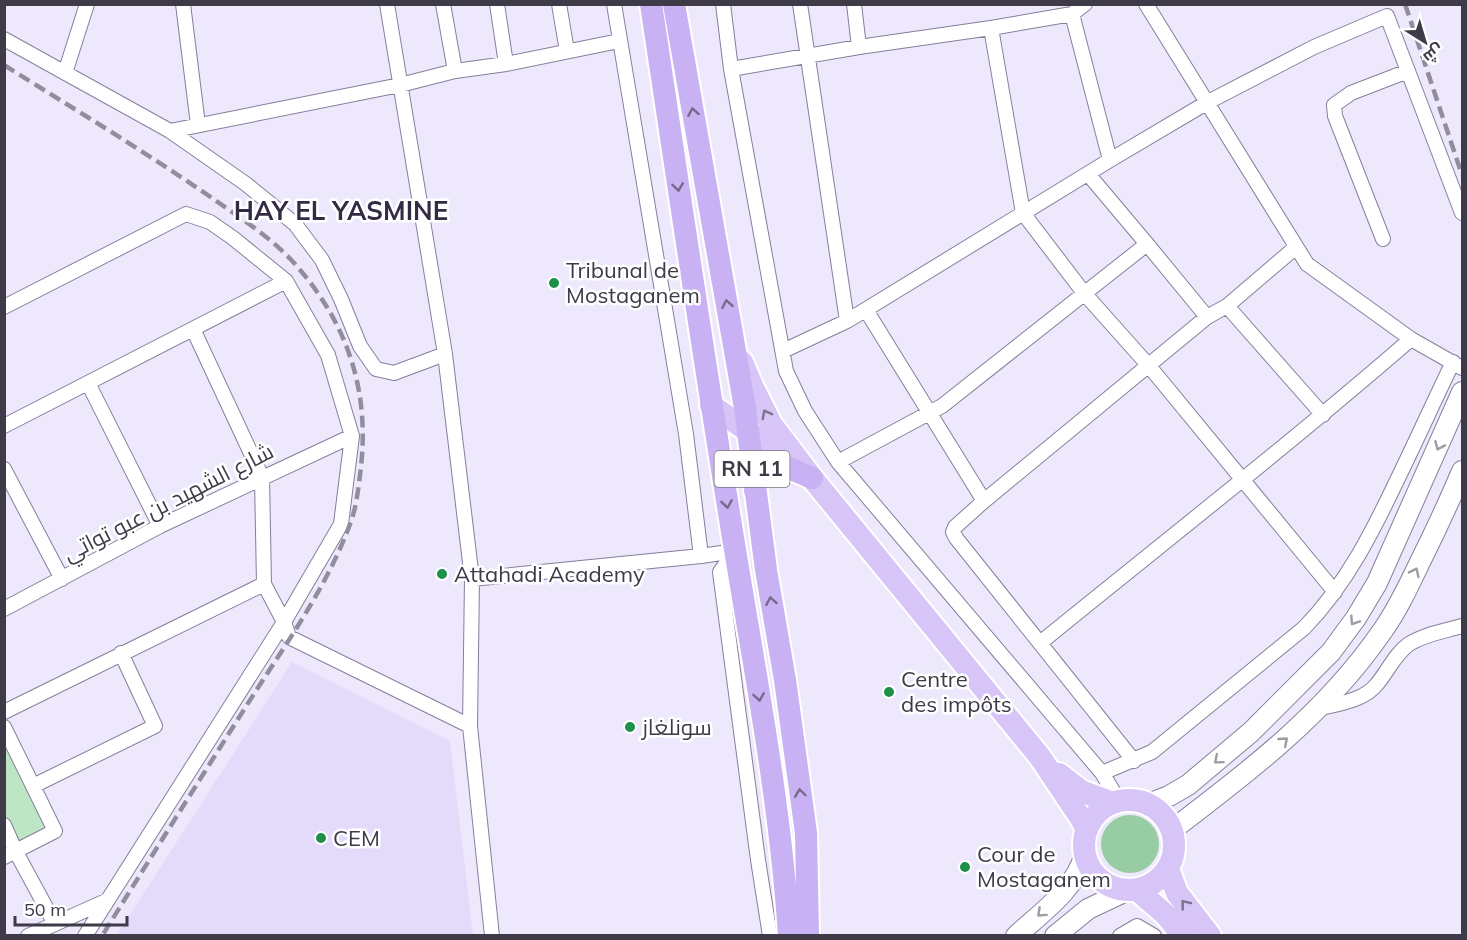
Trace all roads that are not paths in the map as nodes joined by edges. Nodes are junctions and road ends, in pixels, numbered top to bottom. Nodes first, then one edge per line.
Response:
1 (87, 4) edge
2 (183, 4) edge
3 (387, 4) edge
4 (443, 4) edge
5 (497, 4) edge
6 (559, 4) edge
7 (614, 4) edge
8 (651, 4) edge
9 (674, 4) edge
10 (723, 4) edge
11 (800, 4) edge
12 (854, 4) edge
13 (1086, 4) edge
14 (1146, 4) edge
15 (1072, 14) junction
16 (991, 28) junction
17 (4, 39) edge
18 (619, 41) junction
19 (859, 47) junction
20 (567, 51) junction
21 (807, 56) junction
22 (506, 64) junction
23 (731, 69) junction
24 (455, 71) junction
25 (1408, 71) junction
26 (66, 73) junction
27 (400, 85) junction
28 (1208, 102) junction
29 (198, 125) junction
30 (170, 130) junction
31 (1110, 160) junction
32 (1088, 174) junction
33 (1023, 213) junction
34 (1462, 213) edge
35 (1383, 239) dead end
36 (1147, 243) junction
37 (1296, 247) junction
38 (286, 281) junction
39 (1084, 293) junction
40 (1227, 306) junction
41 (4, 307) edge
42 (866, 310) junction
43 (1207, 317) junction
44 (847, 321) junction
45 (193, 329) junction
46 (733, 337) junction
47 (1412, 339) junction
48 (783, 351) junction
49 (445, 354) junction
50 (1458, 365) edge
51 (1149, 366) junction
52 (88, 383) junction
53 (1462, 392) edge
54 (711, 405) junction
55 (930, 413) junction
56 (1323, 415) junction
57 (4, 426) edge
58 (747, 430) junction
59 (352, 436) junction
60 (838, 462) junction
61 (4, 469) edge
62 (1462, 471) edge
63 (262, 477) junction
64 (812, 478) junction
65 (1241, 478) junction
66 (755, 495) junction
67 (984, 501) junction
68 (160, 526) junction
69 (735, 551) junction
70 (701, 556) junction
71 (62, 579) junction
72 (472, 579) junction
73 (264, 584) junction
74 (1335, 592) junction
75 (4, 609) edge
76 (284, 622) junction
77 (1462, 626) edge
78 (1040, 643) junction
79 (121, 653) junction
80 (1317, 709) junction
81 (4, 712) edge
82 (470, 726) junction
83 (4, 727) edge
84 (1040, 757) junction
85 (1134, 761) junction
86 (1102, 773) junction
87 (33, 786) junction
88 (1116, 802) junction
89 (1148, 804) junction
90 (4, 825) edge
91 (1087, 830) junction
92 (1172, 831) junction
93 (806, 833) junction
94 (10, 854) edge
95 (1085, 854) junction
96 (1168, 869) junction
97 (785, 876) junction
98 (1131, 890) junction
99 (106, 901) junction
100 (55, 924) junction
101 (28, 936) edge
102 (85, 936) edge
103 (492, 936) edge
104 (770, 936) edge
105 (784, 936) edge
106 (789, 936) edge
107 (808, 936) edge
108 (821, 936) edge
109 (1016, 936) edge
110 (1055, 936) edge
111 (1120, 936) edge
112 (1154, 936) edge
113 (1183, 936) edge
114 (1210, 936) edge

1 - 26 street
2 - 29 street
3 - 27 street
4 - 24 street
5 - 22 street
6 - 20 street
7 - 18 street
8 -> 54 highway, RN 11
46 -> 9 highway, RN 11
10 - 23 street
11 - 21 street
12 - 19 street
13 - 15 street
14 - 28 street
15 - 16 street
15 - 31 street
16 - 19 street
16 - 33 street
17 - 26 street
18 - 20 street
18 - 70 street
19 - 21 street
20 - 22 street
21 - 23 street
21 - 44 street
22 - 24 street
23 - 48 street
24 - 27 street
25 - 28 street
25 - 34 street
25 - 35 street
26 - 30 street
27 - 29 street
27 - 49 street
28 - 31 street
28 - 37 street
29 - 30 street
30 - 49 street
31 - 32 street
32 - 33 street
32 - 36 street
33 - 39 street
33 - 42 street
36 - 39 street
36 - 43 street
37 - 40 street
37 - 47 street
38 - 41 street
38 - 45 street
38 - 59 street
39 - 51 street
39 - 55 street
40 - 43 street
40 - 56 street
42 - 44 street
42 - 55 street
43 - 51 street
44 - 48 street
45 - 52 street
45 - 63 street
46 - 58 highway, RN 11
64 -> 46 main road
47 - 50 street
47 - 56 street
48 - 60 street
49 - 72 street
50 - 74 street
51 - 65 street
51 - 67 street
52 - 57 street
52 - 68 street
53 -> 89 main road
54 - 58 main road
54 -> 69 highway, RN 11
55 - 60 street
55 - 67 street
56 - 65 street
58 - 64 main road
58 - 66 highway, RN 11
59 - 63 street, شارع الشهيد بن عبو تواتي
59 - 76 street
60 - 86 street
61 - 71 street
80 -> 62 main road
63 - 68 street, شارع الشهيد بن عبو تواتي
63 - 73 street
64 - 66 highway
64 - 84 main road, RN 11
65 - 74 street
65 - 78 street
93 -> 66 highway, RN 11
67 - 78 street
68 - 71 street, شارع الشهيد بن عبو تواتي
69 - 70 street
69 -> 97 highway, RN 11
69 - 104 street
70 - 72 street
71 - 75 street, شارع الشهيد بن عبو تواتي
72 - 82 street
73 - 76 street
73 - 79 street
74 - 85 street
76 - 82 street
76 - 99 street
77 - 80 street
78 - 85 street
79 - 81 street
79 - 87 street
92 -> 80 main road
82 - 103 street
83 - 87 street
84 - 88 main road, RN 11
84 - 91 main road, RN 11
85 - 86 street
86 - 88 street
87 - 94 street
88 - 89 main road
88 - 91 main road
89 - 92 main road
90 - 94 street
91 - 95 main road
92 - 96 main road
93 - 107 highway, RN 11
93 - 108 highway
94 - 100 street
95 - 98 main road
95 -> 109 main road
96 - 98 main road
114 -> 96 main road
97 - 105 highway
97 - 106 highway, RN 11
98 - 110 main road
98 - 113 main road
99 - 100 street
99 - 102 street
100 - 101 street
111 - 112 street

